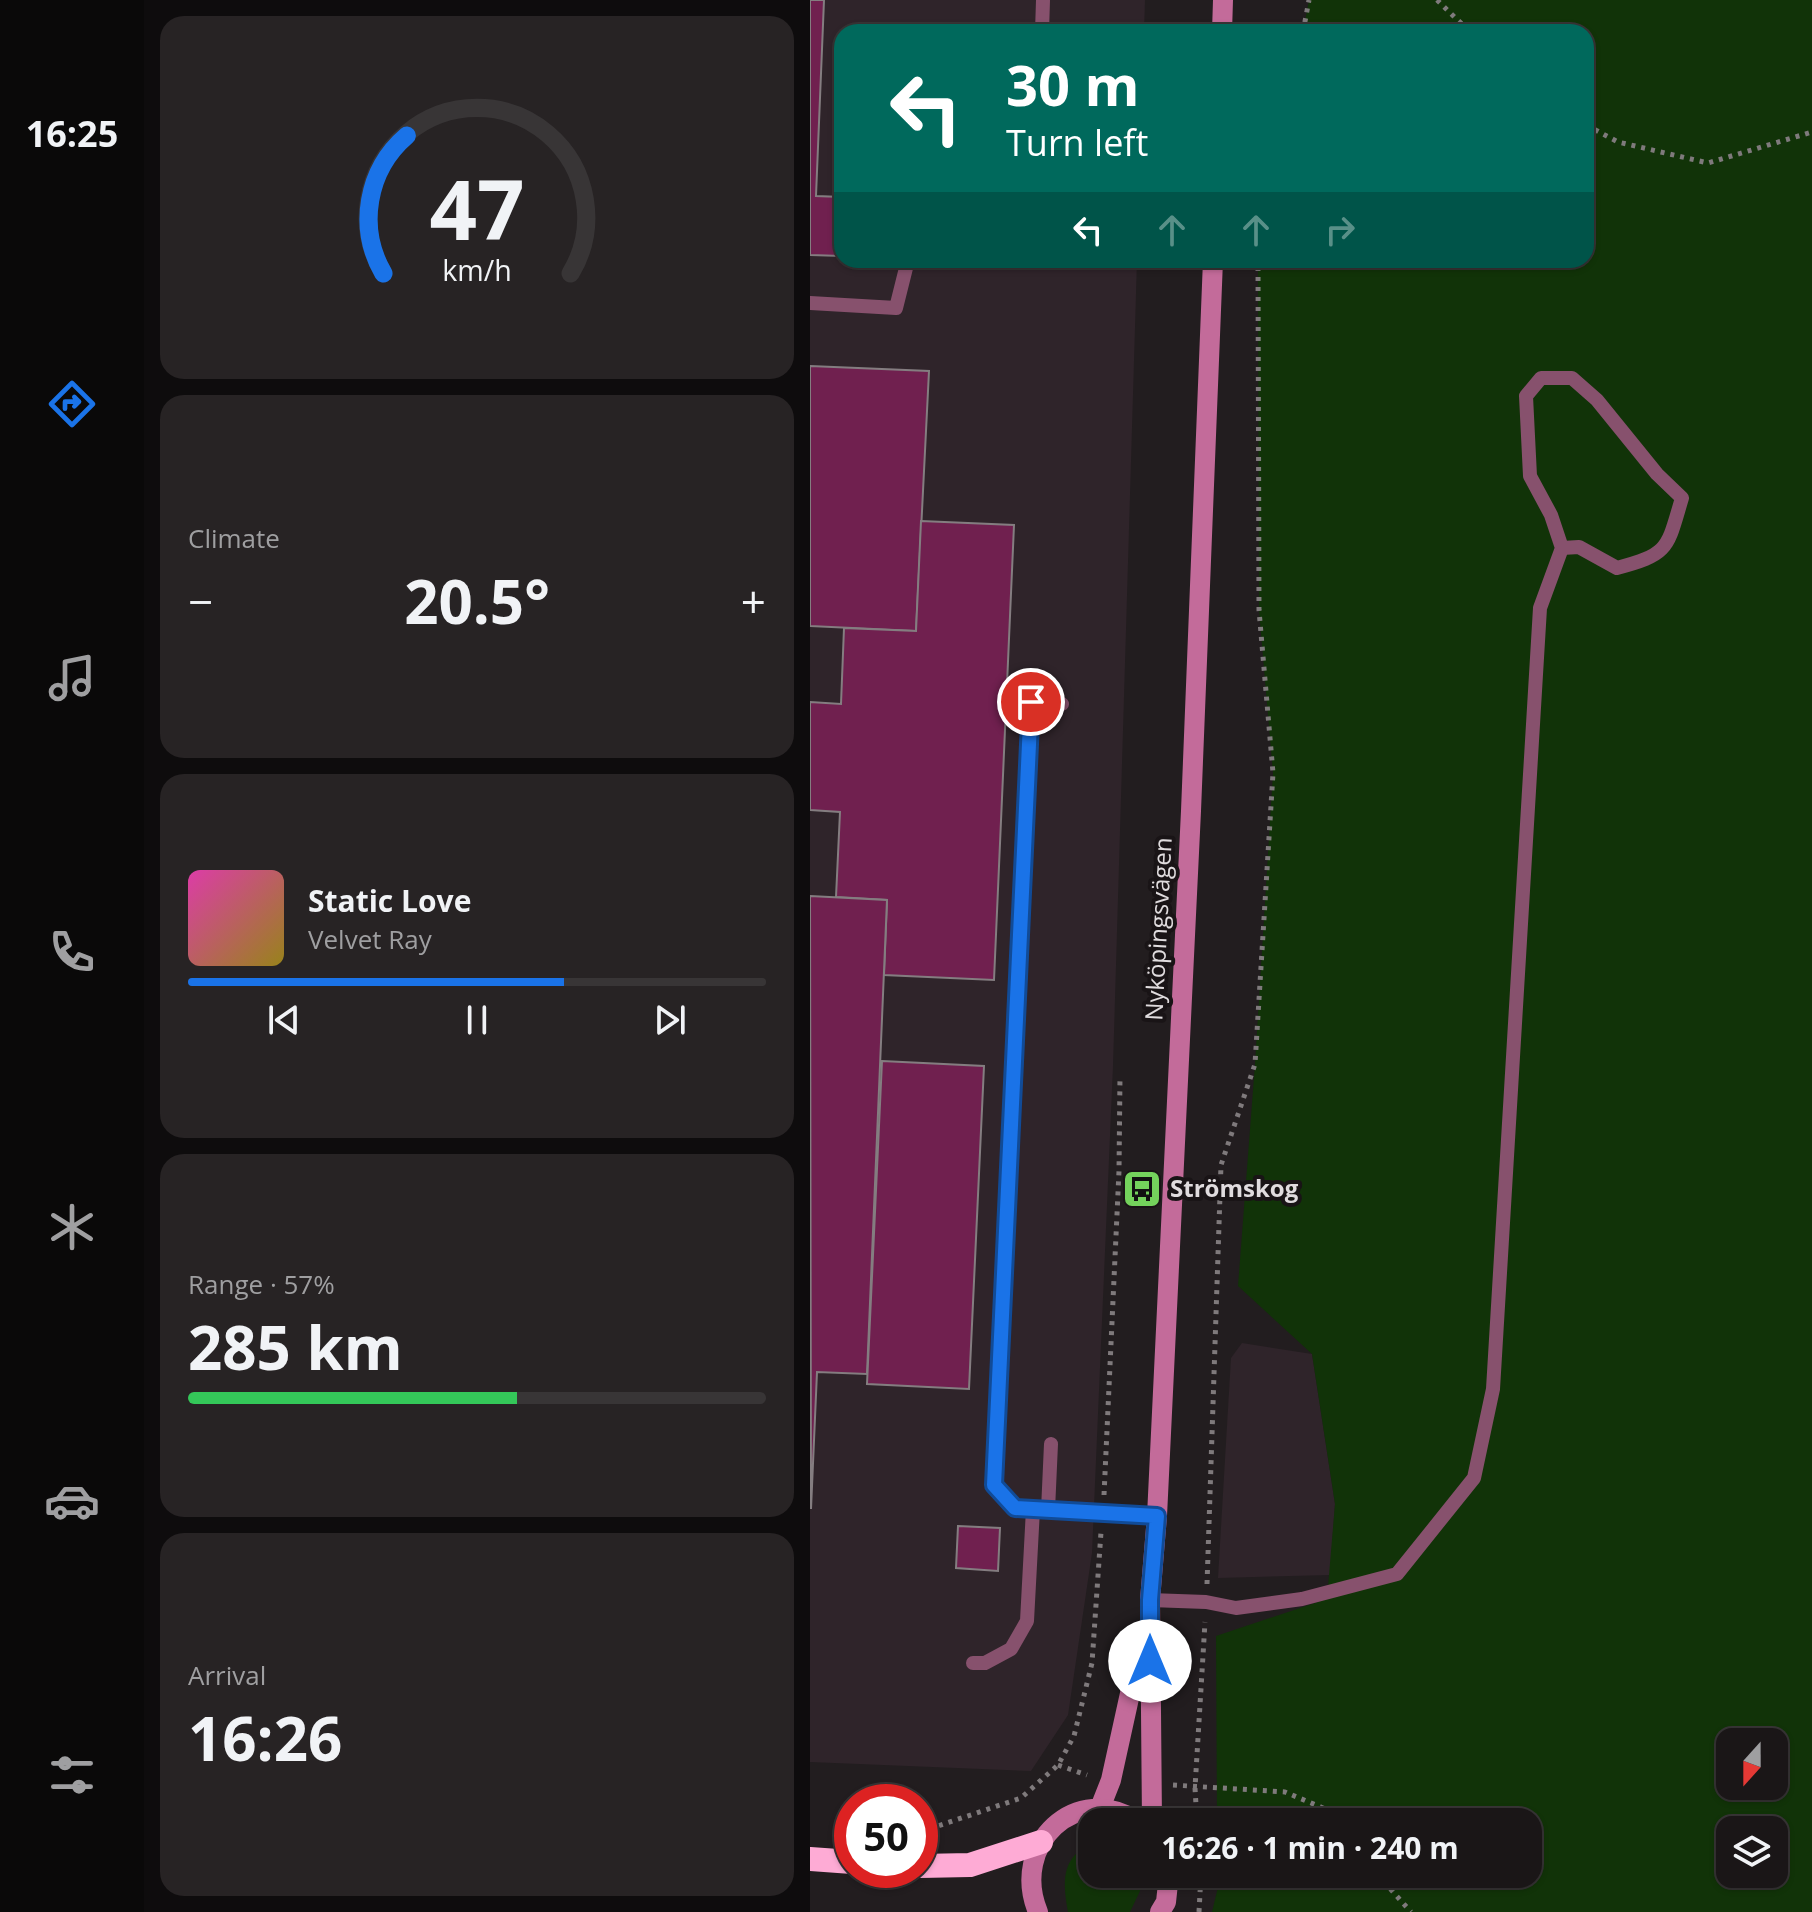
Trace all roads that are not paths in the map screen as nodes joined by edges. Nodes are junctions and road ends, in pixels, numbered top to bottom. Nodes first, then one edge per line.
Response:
1 (1043, 0) edge
2 (1223, 0) edge
3 (1042, 24) edge
4 (1222, 24) edge
5 (906, 268) edge
6 (1213, 268) edge
7 (810, 303) edge
8 (1562, 548) junction
9 (1062, 704) dead end
10 (1051, 1444) dead end
11 (1041, 1510) junction
12 (1157, 1516) junction
13 (1150, 1600) junction
14 (973, 1663) dead end
15 (1100, 1808) edge
16 (1152, 1808) edge
17 (1078, 1815) edge
18 (1041, 1842) junction
19 (810, 1859) edge
20 (834, 1861) edge
21 (938, 1866) edge
22 (1168, 1888) edge
23 (1038, 1912) edge
24 (1160, 1912) edge

1 - 3 lane
2 - 4 main road
5 - 7 lane
6 - 12 main road, Nyköpingsvägen
8 - 8 lane
8 - 13 lane
9 - 11 lane
10 - 11 lane
11 - 12 lane
11 - 14 lane
12 - 13 main road, Nyköpingsvägen
13 - 15 main road, Nyköpingsvägen
13 - 16 main road, Nyköpingsvägen
17 - 18 main road
18 - 21 highway
18 - 23 main road
19 - 20 highway
22 - 24 main road

